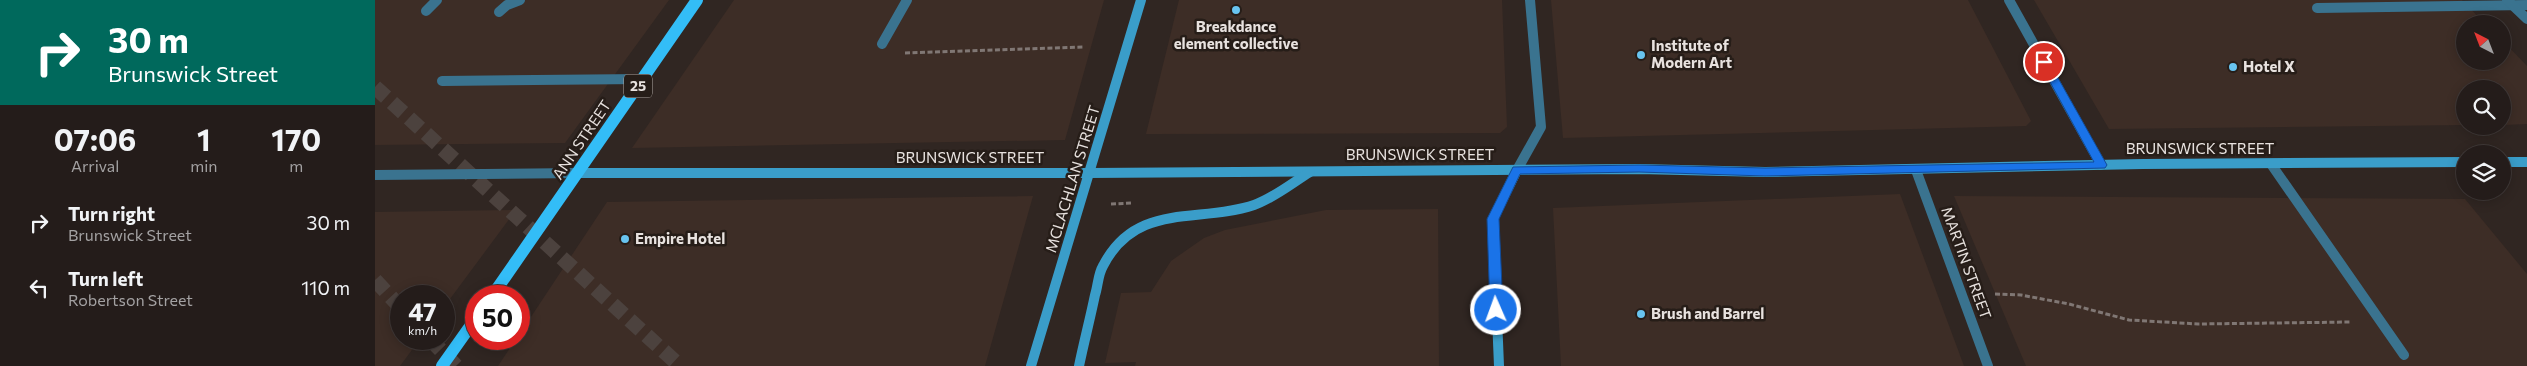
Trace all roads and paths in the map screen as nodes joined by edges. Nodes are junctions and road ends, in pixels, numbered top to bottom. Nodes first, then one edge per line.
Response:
1 (437, 0) edge
2 (520, 0) edge
3 (697, 0) edge
4 (907, 0) edge
5 (1141, 0) edge
6 (1530, 0) edge
7 (2009, 0) edge
8 (2510, 3) edge
9 (2527, 5) edge
10 (2317, 8) dead end
11 (426, 11) dead end
12 (499, 12) dead end
13 (2527, 19) edge
14 (882, 44) joint
15 (1084, 47) dead end
16 (642, 79) junction
17 (442, 81) dead end
18 (2456, 162) edge
19 (2511, 162) edge
20 (2527, 162) edge
21 (2271, 164) junction
22 (2101, 165) junction
23 (1517, 170) junction
24 (1916, 170) junction
25 (1311, 171) junction
26 (579, 173) junction
27 (1090, 173) junction
28 (375, 175) edge
29 (1133, 203) dead end
30 (1111, 204) dead end
31 (500, 285) edge
32 (1995, 294) dead end
33 (2381, 322) junction
34 (465, 334) edge
35 (2403, 355) dead end
36 (442, 366) edge
37 (1031, 366) edge
38 (1079, 366) edge
39 (1499, 366) edge
40 (1988, 366) edge

1 - 11 street
2 - 12 street
3 - 16 main road, ANN STREET / 25
4 - 14 street
5 - 27 main road, MCLACHLAN STREET
6 - 23 street
7 - 22 street
8 - 9 street
8 - 10 street
8 - 13 street
14 - 15 path
16 - 17 street
16 - 26 main road, ANN STREET / 25
18 - 21 main road, BRUNSWICK STREET
19 - 20 main road
21 - 22 main road, BRUNSWICK STREET
21 - 33 street
22 - 24 main road, BRUNSWICK STREET
23 - 24 main road, BRUNSWICK STREET
23 - 25 main road, BRUNSWICK STREET
23 - 39 main road
24 - 40 street, MARTIN STREET
25 - 27 main road, BRUNSWICK STREET
25 - 38 main road
26 - 27 main road, BRUNSWICK STREET
26 - 28 street, BRUNSWICK STREET
26 - 31 main road, ANN STREET / 25
27 - 37 main road, MCLACHLAN STREET
29 - 30 path
32 - 33 path
33 - 35 street
34 - 36 main road

